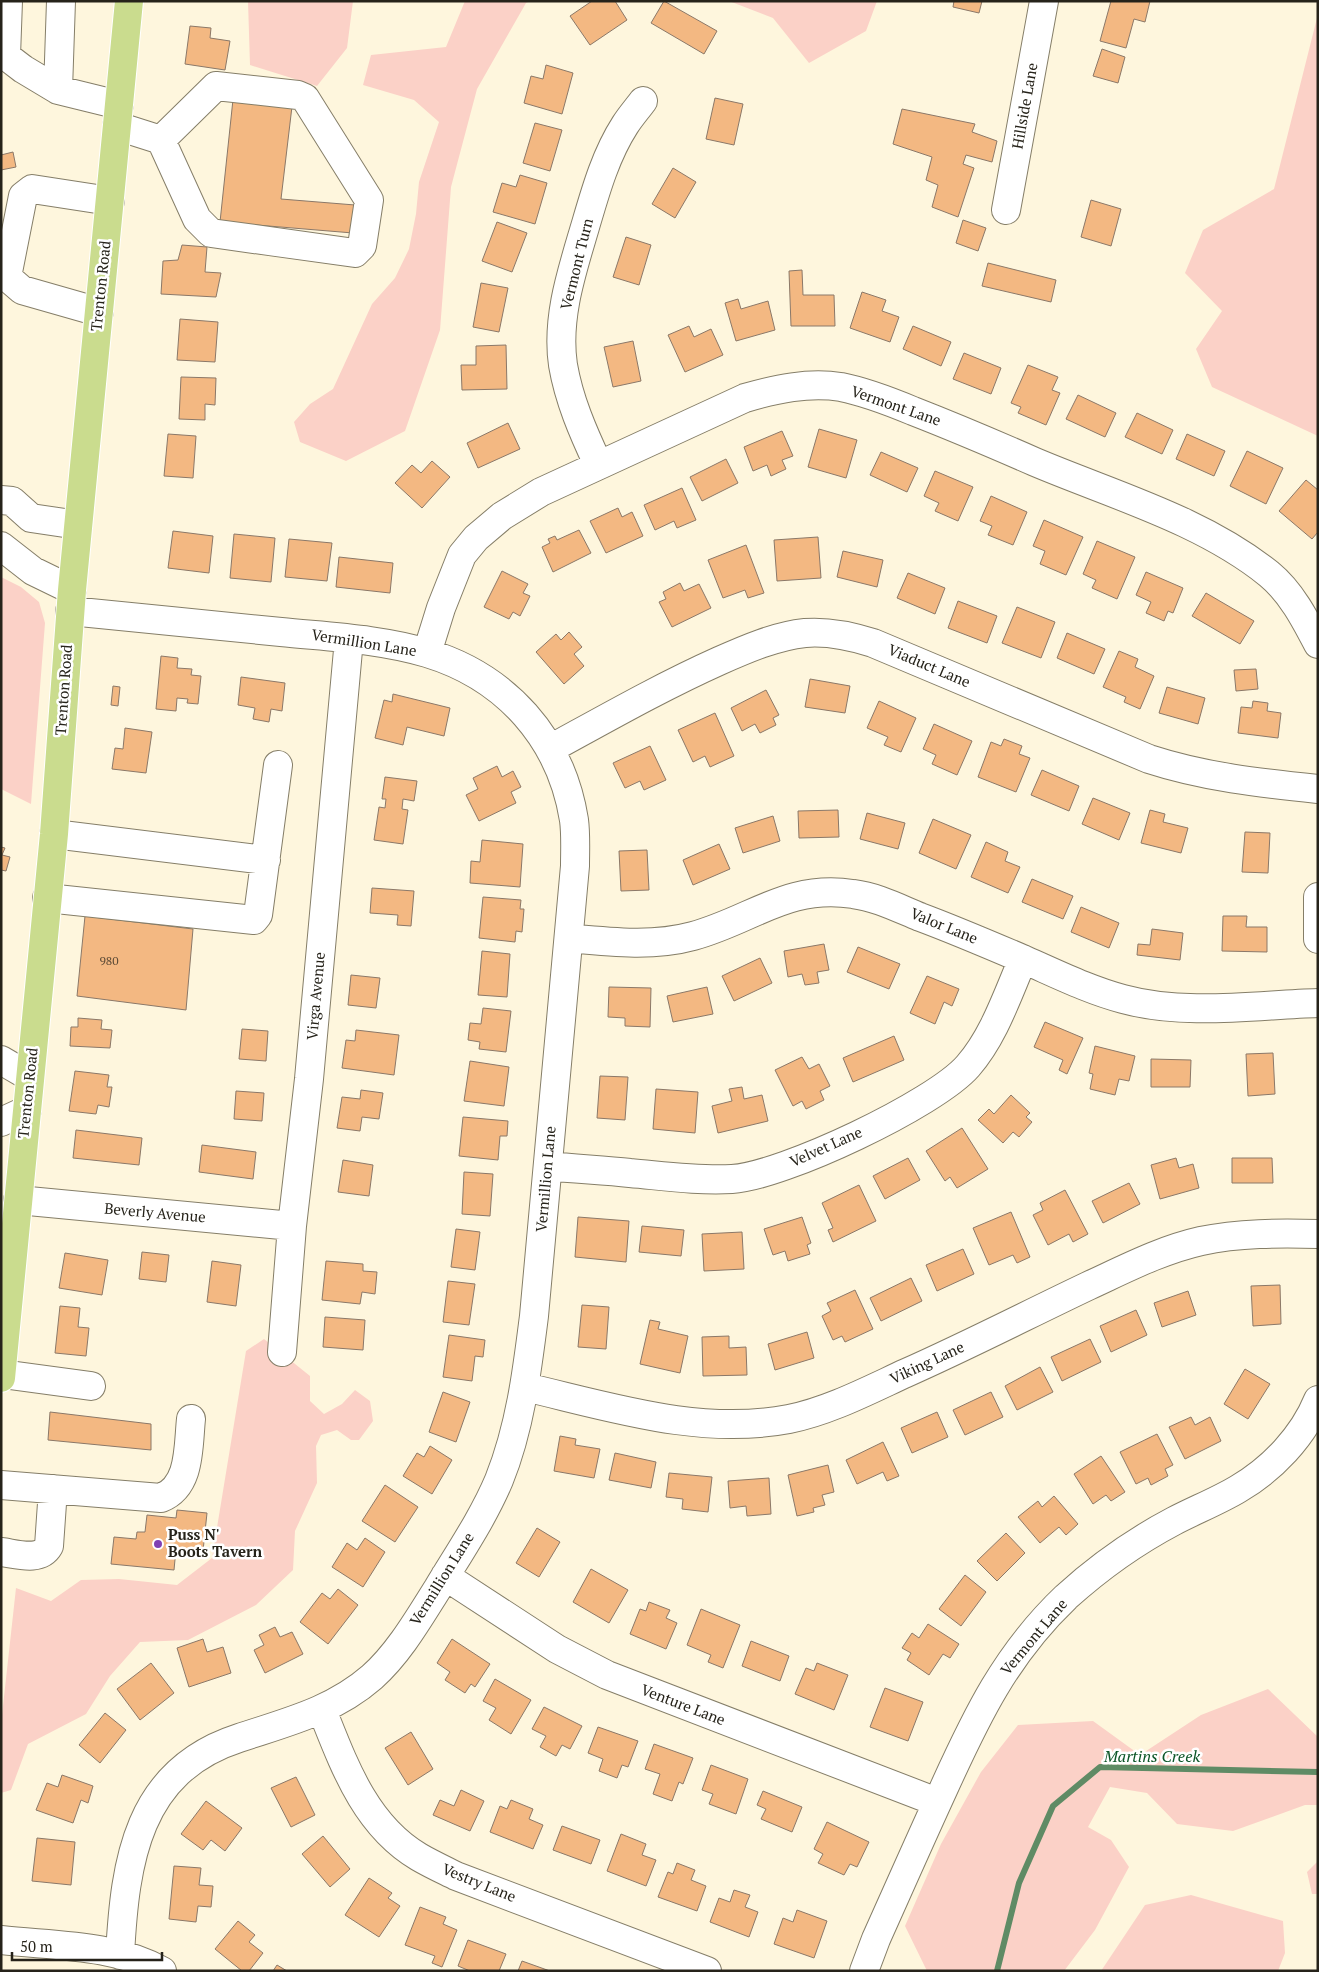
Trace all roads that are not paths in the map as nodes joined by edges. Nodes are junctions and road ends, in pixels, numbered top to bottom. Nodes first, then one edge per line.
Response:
1 (8, 1) edge
2 (61, 1) edge
3 (129, 1) edge
4 (1044, 1) edge
5 (58, 90) junction
6 (643, 101) dead end
7 (118, 116) junction
8 (161, 140) junction
9 (110, 201) junction
10 (1006, 210) dead end
11 (99, 312) junction
12 (598, 464) junction
13 (1, 500) edge
14 (78, 525) junction
15 (1, 546) edge
16 (71, 600) junction
17 (349, 639) junction
18 (1318, 644) edge
19 (427, 653) junction
20 (550, 749) junction
21 (278, 765) dead end
22 (1318, 789) edge
23 (54, 834) junction
24 (266, 860) junction
25 (1318, 897) edge
26 (48, 898) junction
27 (569, 938) junction
28 (1318, 939) edge
29 (1023, 959) junction
30 (1318, 1002) edge
31 (1, 1060) edge
32 (30, 1077) junction
33 (27, 1110) junction
34 (1, 1122) edge
35 (548, 1166) junction
36 (18, 1200) junction
37 (292, 1226) junction
38 (1318, 1234) edge
39 (7, 1245) edge
40 (3, 1344) edge
41 (282, 1352) dead end
42 (2, 1374) edge
43 (1, 1378) edge
44 (92, 1386) dead end
45 (525, 1387) junction
46 (1318, 1400) edge
47 (191, 1419) dead end
48 (1, 1485) edge
49 (53, 1490) junction
50 (1, 1552) edge
51 (445, 1576) junction
52 (322, 1710) junction
53 (937, 1802) junction
54 (1, 1940) edge
55 (120, 1955) junction
56 (162, 1971) edge
57 (707, 1971) edge
58 (864, 1971) edge

1 - 5 street
2 - 5 street
3 - 7 main road, Trenton Road
4 - 10 street, Hillside Lane
5 - 7 street
6 - 12 street, Vermont Turn
7 - 8 street
7 - 9 main road, Trenton Road
8 - 8 street
9 - 11 main road, Trenton Road
9 - 11 street
11 - 14 main road, Trenton Road
12 - 18 street, Vermont Lane
12 - 19 street, Vermont Lane
13 - 14 street
14 - 16 main road, Trenton Road
15 - 16 street, Vermillion Lane
16 - 17 street, Vermillion Lane
16 - 23 main road, Trenton Road
17 - 19 street, Vermillion Lane
17 - 37 street, Virga Avenue
19 - 20 street, Vermillion Lane
20 - 22 street, Viaduct Lane
20 - 27 street, Vermillion Lane
21 - 24 street
23 - 24 street
23 - 26 main road, Trenton Road
24 - 26 street
25 - 28 street
26 - 32 main road, Trenton Road
27 - 29 street, Valor Lane
27 - 35 street, Vermillion Lane
29 - 30 street, Valor Lane
29 - 35 street, Velvet Lane
31 - 32 street
32 - 33 main road, Trenton Road
33 - 34 street
33 - 36 main road, Trenton Road
35 - 45 street, Vermillion Lane
36 - 37 street, Beverly Avenue
36 - 39 main road, Trenton Road
37 - 41 street, Virga Avenue
38 - 45 street, Viking Lane
39 - 40 main road, Trenton Road
40 - 42 main road, Trenton Road
42 - 43 main road, Trenton Road
42 - 44 street
45 - 51 street, Vermillion Lane
46 - 53 street, Vermont Lane
47 - 49 street
48 - 49 street
49 - 50 street
51 - 52 street, Vermillion Lane
51 - 53 street, Venture Lane
52 - 55 street, Vermillion Lane
52 - 57 street, Vestry Lane
53 - 58 street, Vermont Lane
54 - 55 street
55 - 56 street

